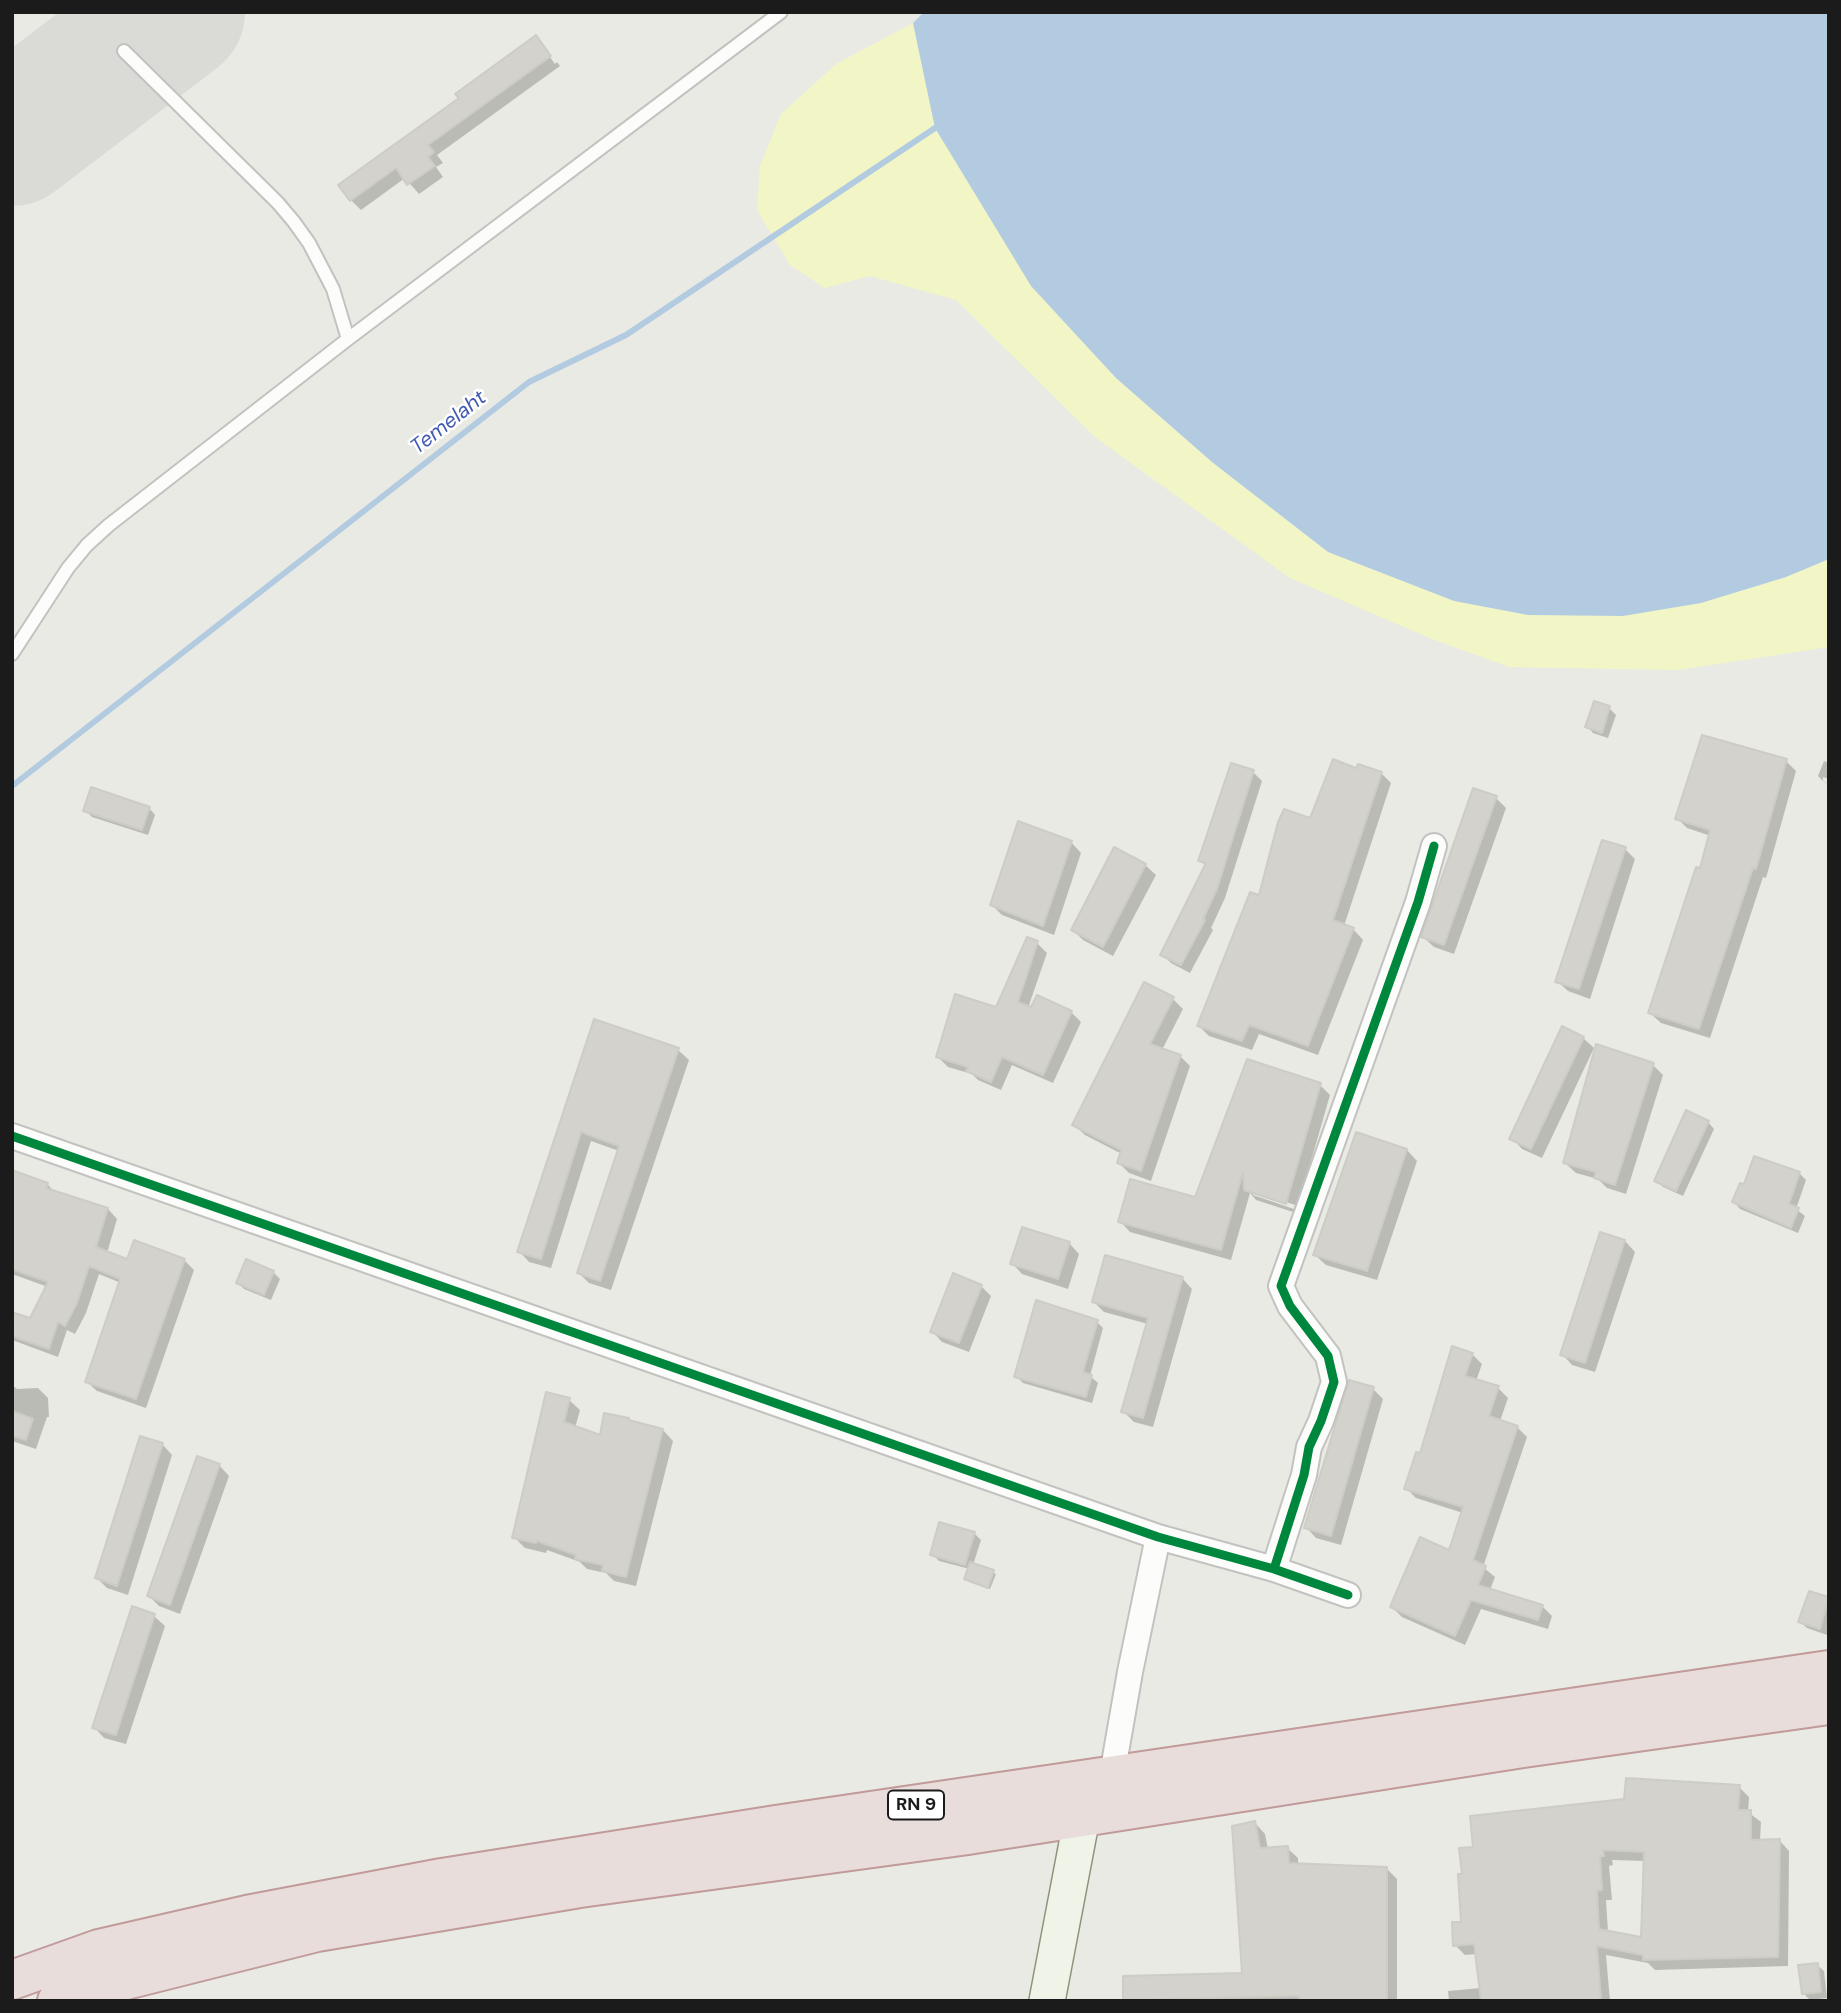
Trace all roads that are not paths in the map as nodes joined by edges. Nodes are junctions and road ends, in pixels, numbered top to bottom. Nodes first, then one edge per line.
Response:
1 (781, 12) edge
2 (124, 51) dead end
3 (348, 339) junction
4 (12, 654) edge
5 (1434, 846) dead end
6 (12, 1136) edge
7 (1158, 1537) junction
8 (1275, 1569) junction
9 (1348, 1595) dead end
10 (1829, 1670) edge
11 (1829, 1705) edge
12 (1103, 1777) junction
13 (1082, 1817) junction
14 (12, 1980) edge
15 (57, 2001) edge
16 (1047, 2001) edge

1 - 3 lane
2 - 3 lane
3 - 4 lane
5 - 8 street
6 - 7 street
7 - 8 street
7 - 12 street
8 - 9 street
10 - 12 highway, RN 9
11 - 13 highway, RN 9
12 - 13 main road
12 - 14 highway, RN 9
13 - 15 highway, RN 9
13 - 16 main road

